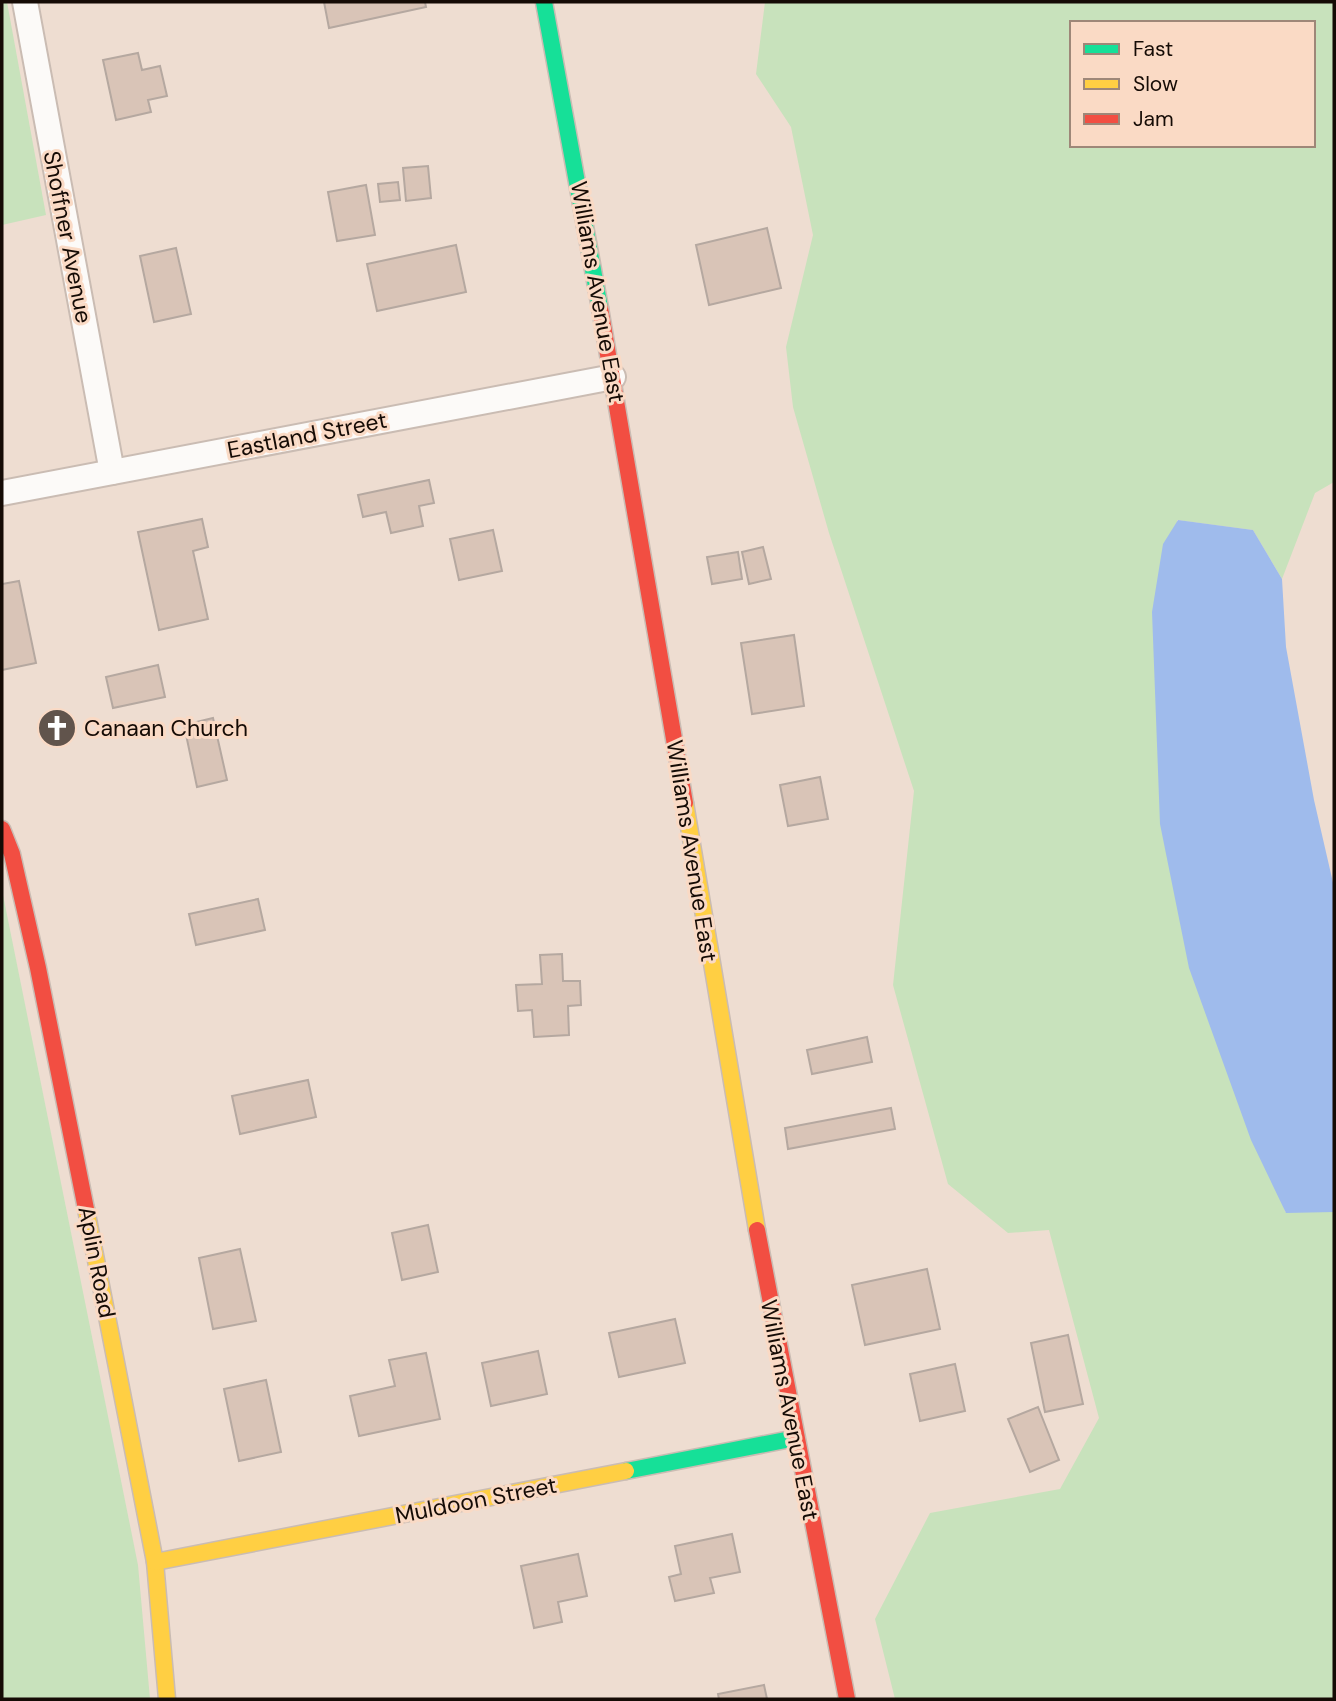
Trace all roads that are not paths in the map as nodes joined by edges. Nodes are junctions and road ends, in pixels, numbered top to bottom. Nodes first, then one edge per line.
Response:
1 (25, 2) edge
2 (544, 2) edge
3 (613, 377) junction
4 (112, 472) junction
5 (2, 493) edge
6 (2, 829) edge
7 (796, 1438) junction
8 (155, 1562) junction
9 (167, 1699) edge
10 (847, 1699) edge

1 - 4 street, Shoffner Avenue
2 - 3 street, Williams Avenue East
3 - 4 street, Eastland Street
3 - 7 street, Williams Avenue East
4 - 5 street, Eastland Street
6 - 8 street, Aplin Road
7 - 8 street, Muldoon Street
7 - 10 street, Williams Avenue East
8 - 9 street, Aplin Road

